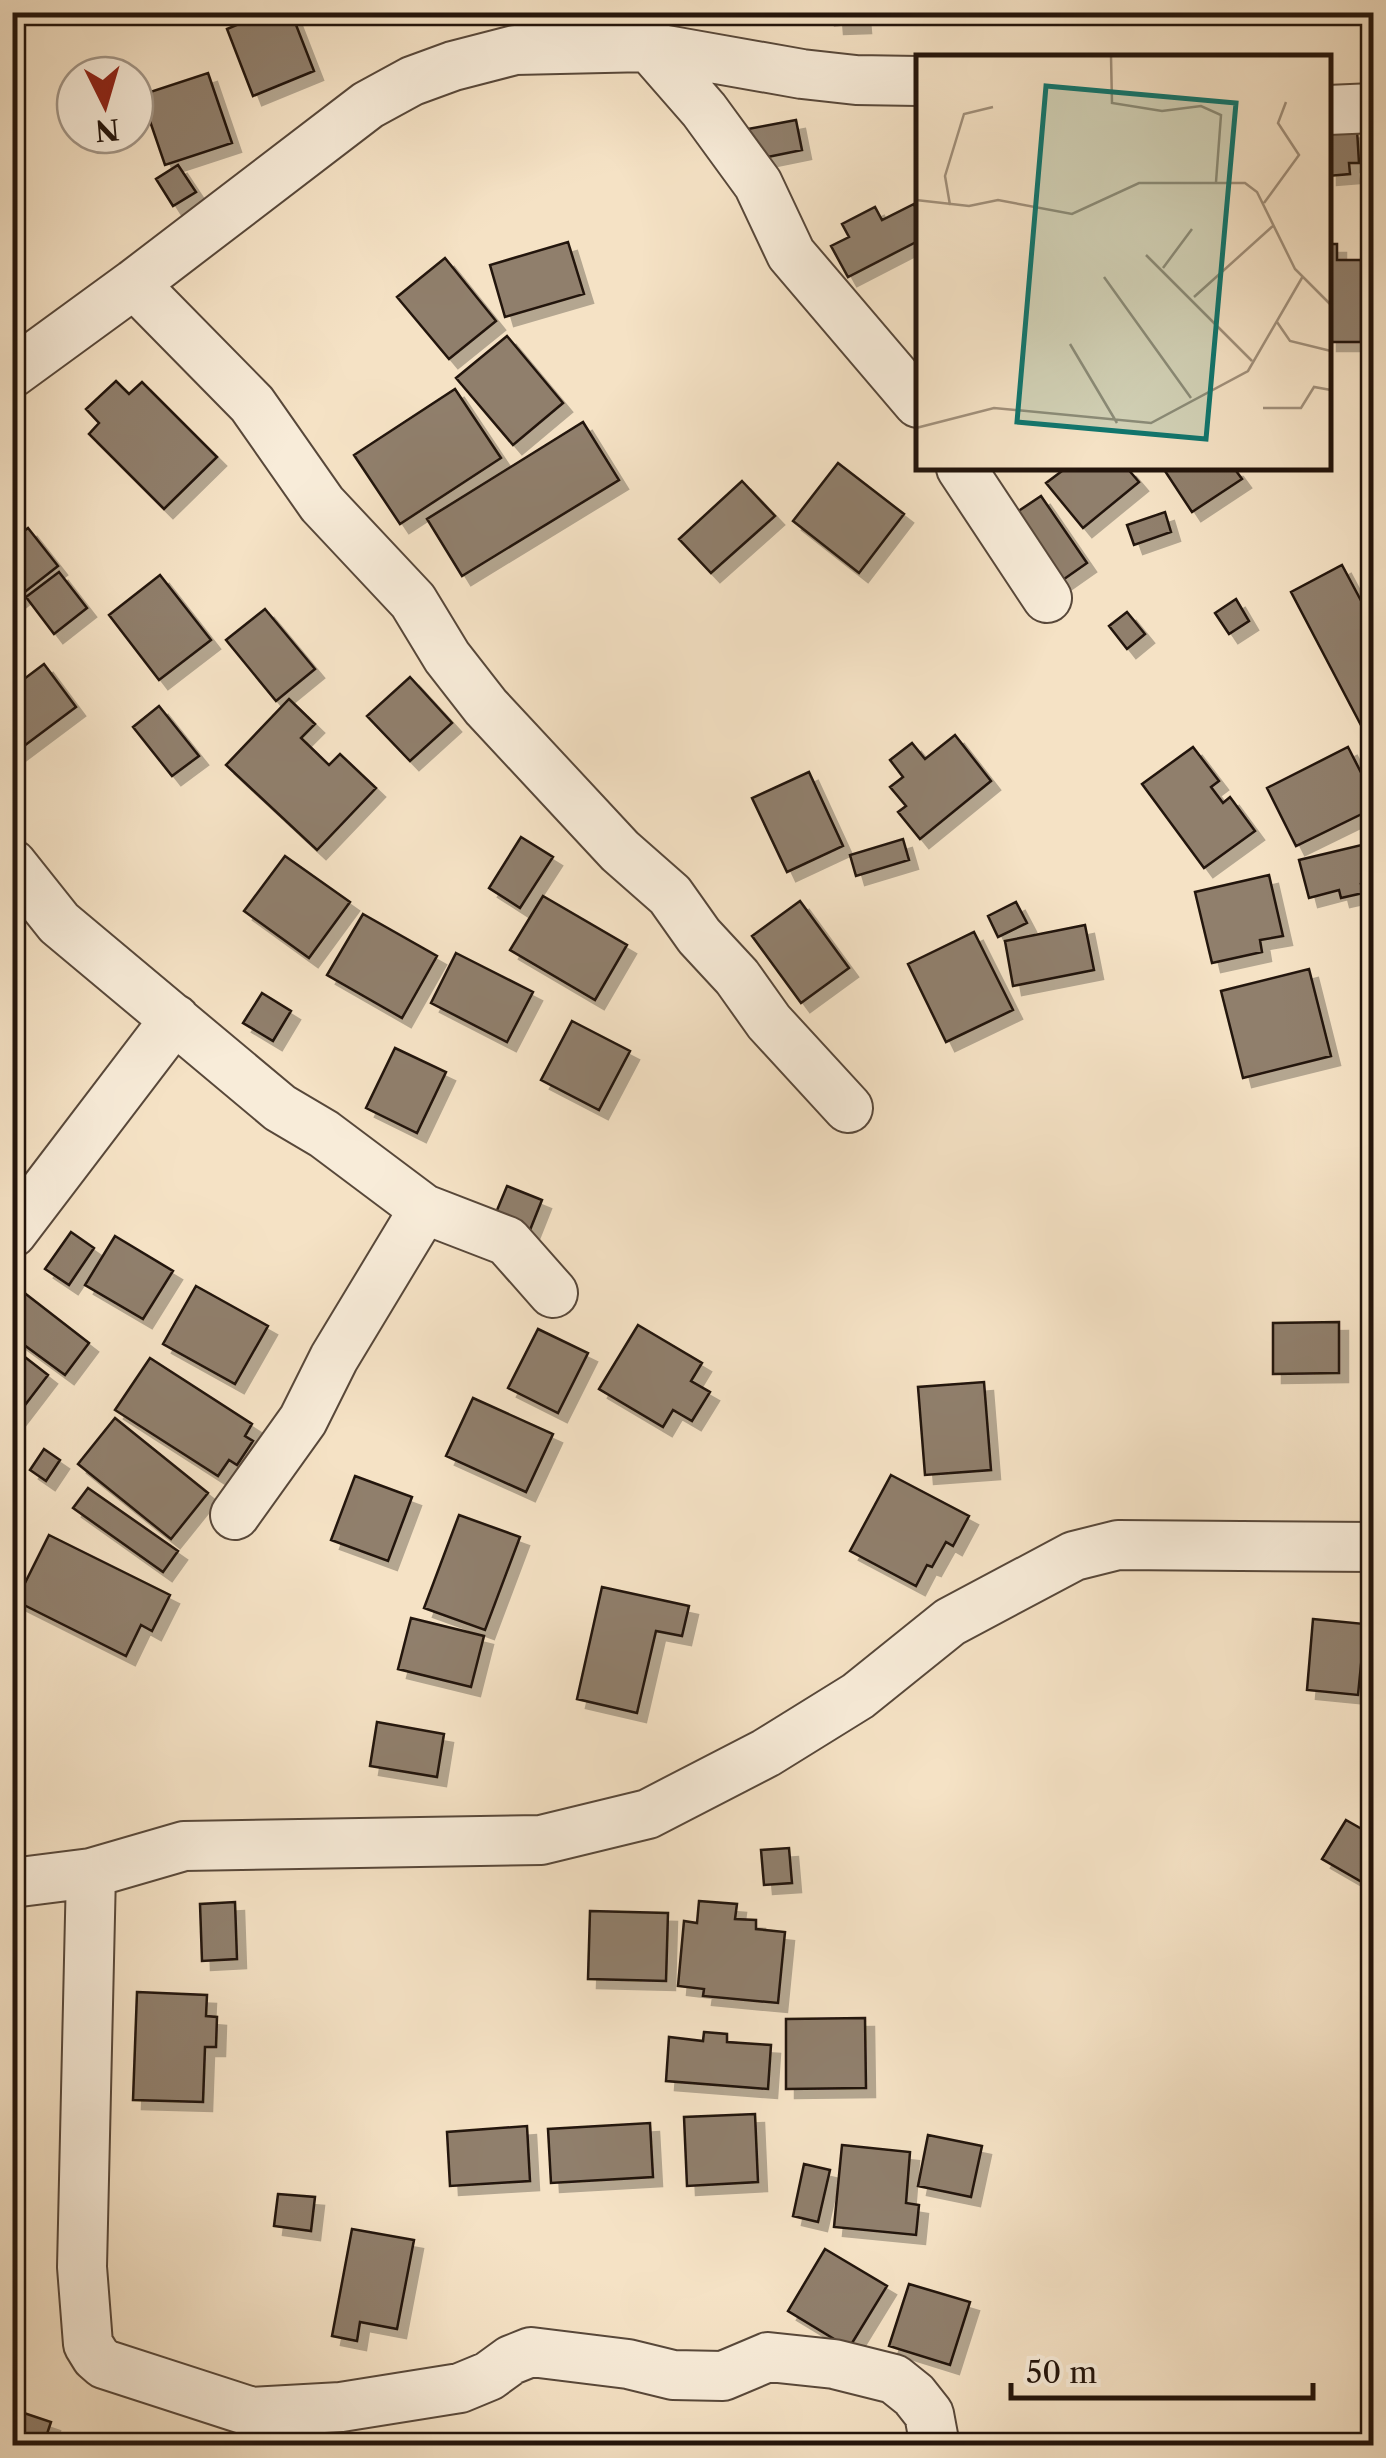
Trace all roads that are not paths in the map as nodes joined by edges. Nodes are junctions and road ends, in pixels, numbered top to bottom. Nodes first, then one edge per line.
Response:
1 (648, 47) junction
2 (916, 81) edge
3 (1374, 108) edge
4 (1331, 110) edge
5 (134, 284) junction
6 (12, 373) edge
7 (916, 402) edge
8 (962, 470) edge
9 (1047, 598) dead end
10 (12, 864) edge
11 (176, 1019) junction
12 (848, 1108) dead end
13 (424, 1209) junction
14 (12, 1233) edge
15 (553, 1293) dead end
16 (235, 1515) dead end
17 (1374, 1547) edge
18 (92, 1873) junction
19 (12, 1883) edge
20 (935, 2446) edge

1 - 2 street
1 - 5 street
1 - 7 street
3 - 4 street
5 - 6 street
5 - 12 street
8 - 9 street
10 - 11 street
11 - 13 street
11 - 14 street
13 - 15 street
13 - 16 street
17 - 18 street
18 - 19 street
18 - 20 street

